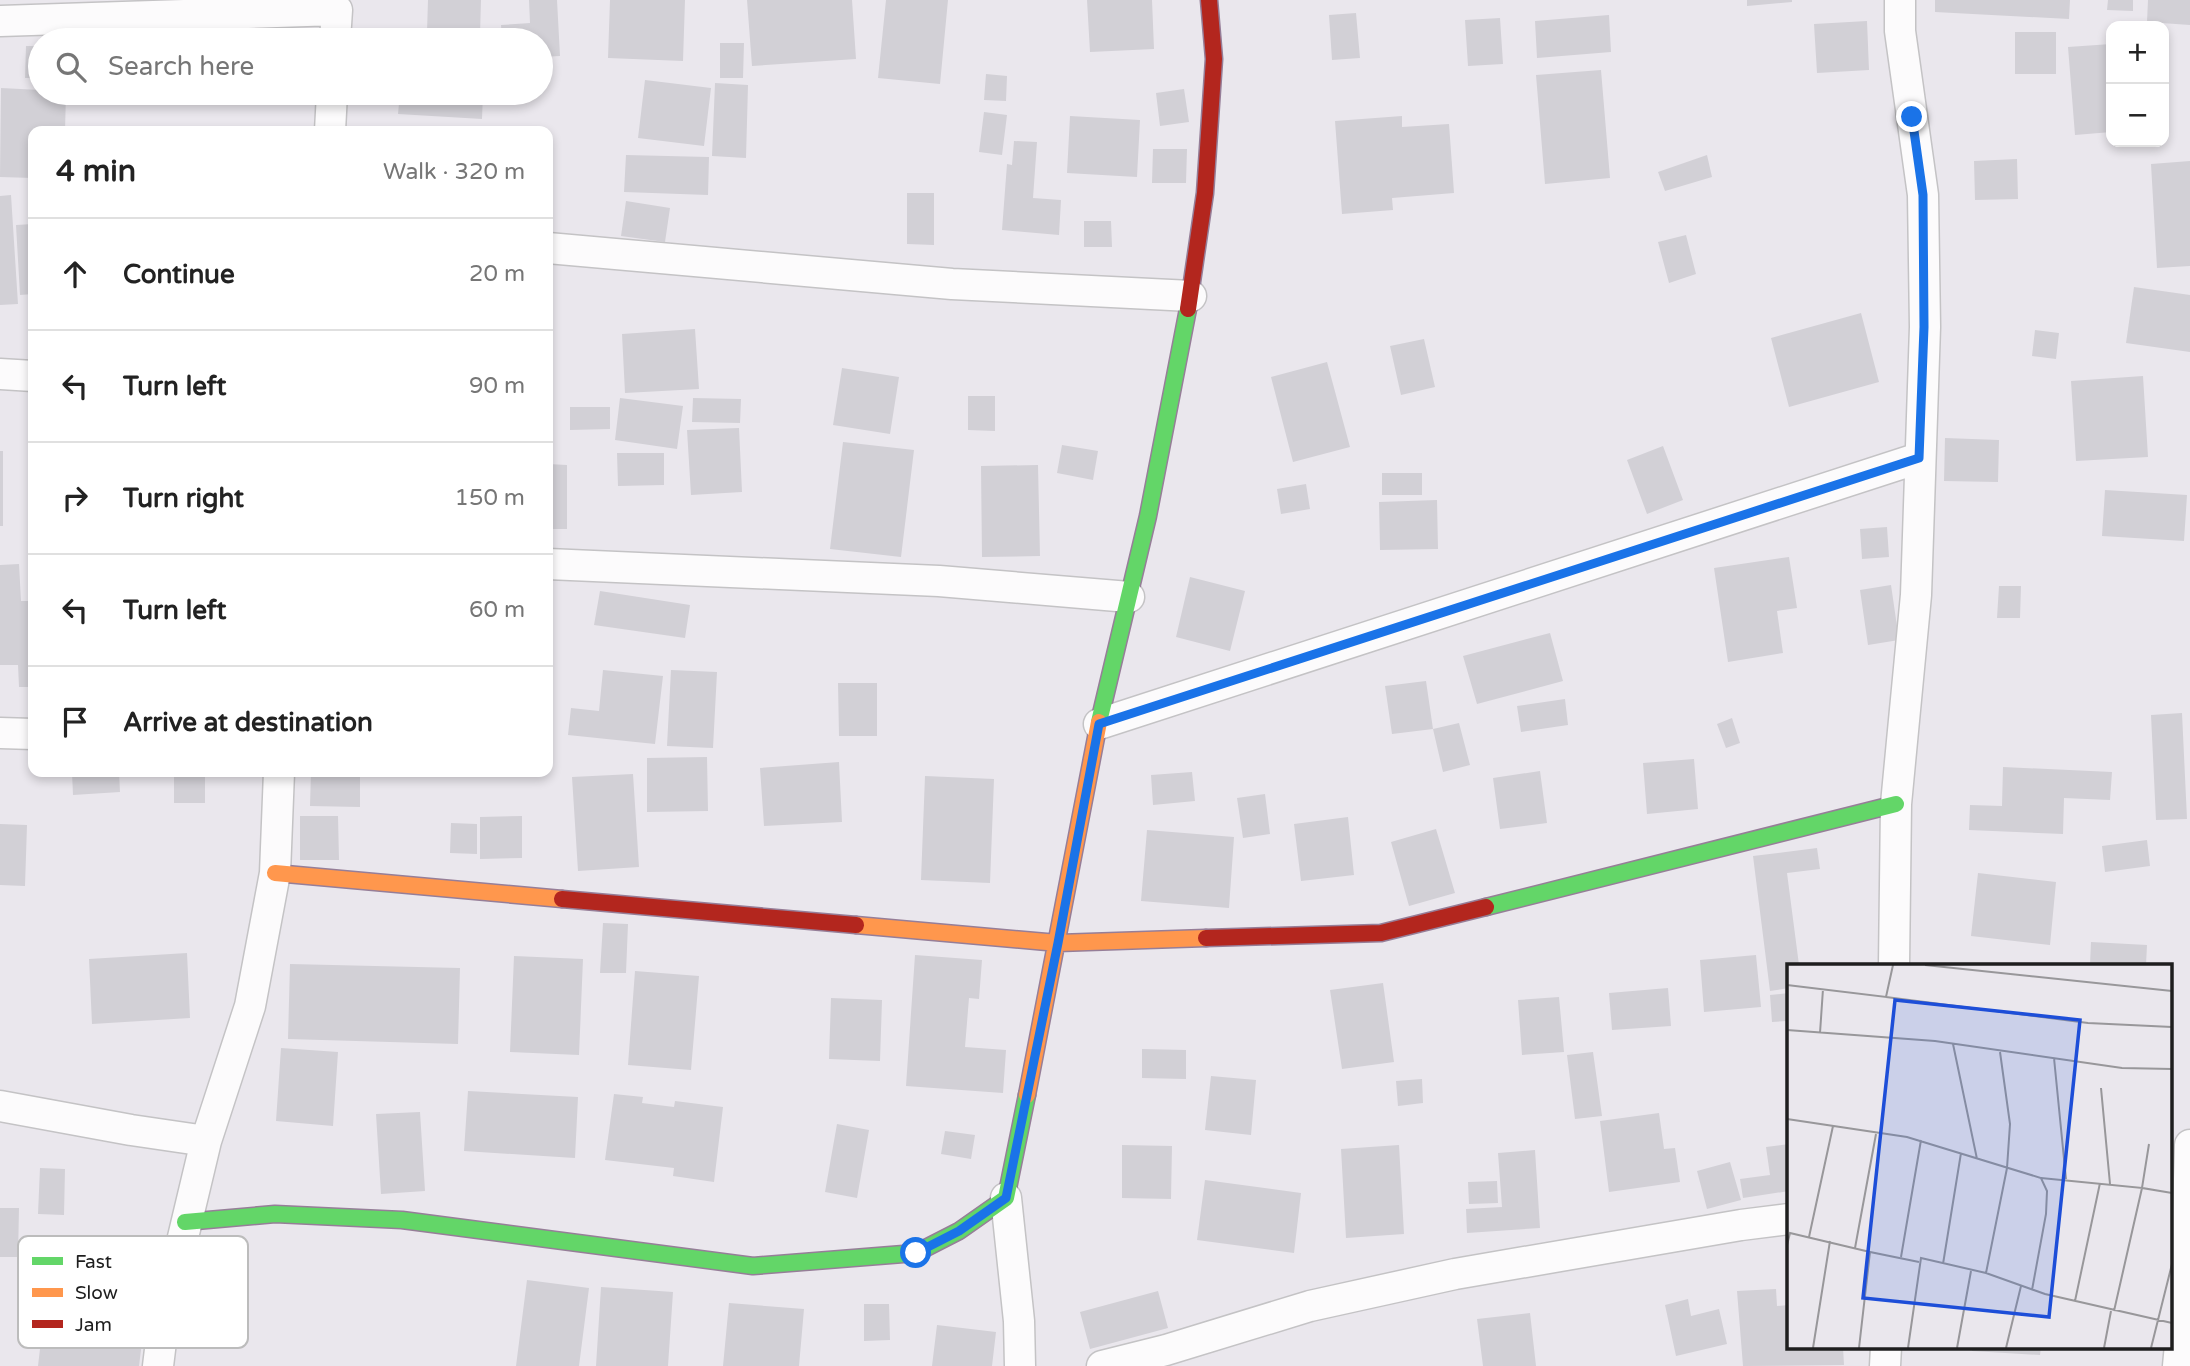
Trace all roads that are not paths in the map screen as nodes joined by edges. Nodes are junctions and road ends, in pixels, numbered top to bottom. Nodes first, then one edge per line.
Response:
1 (1209, 0) edge
2 (1900, 0) edge
3 (337, 5) edge
4 (0, 21) edge
5 (336, 28) edge
6 (331, 105) edge
7 (330, 126) edge
8 (553, 248) edge
9 (1191, 296) junction
10 (0, 374) edge
11 (28, 376) edge
12 (1919, 458) junction
13 (553, 564) edge
14 (1129, 597) junction
15 (1099, 724) junction
16 (0, 733) edge
17 (28, 734) edge
18 (279, 777) edge
19 (1896, 804) junction
20 (275, 873) junction
21 (1058, 943) junction
22 (1895, 964) edge
23 (0, 1106) edge
24 (206, 1141) junction
25 (2190, 1145) edge
26 (1006, 1198) junction
27 (1787, 1219) edge
28 (185, 1222) junction
29 (182, 1236) edge
30 (160, 1348) edge
31 (1886, 1348) edge
32 (158, 1366) edge
33 (1020, 1366) edge
34 (1102, 1366) edge
35 (1885, 1366) edge
36 (2178, 1366) edge

1 - 9 street
2 - 12 street
3 - 4 street
3 - 5 street
6 - 7 street
8 - 9 street
9 - 14 street
10 - 11 street
12 - 15 street
12 - 19 street
13 - 14 street
14 - 15 street
15 - 21 street
16 - 17 street
18 - 20 street
19 - 21 street
19 - 22 street
20 - 21 street
20 - 24 street
21 - 26 street
23 - 24 street
24 - 28 street
25 - 36 street
26 - 28 street
26 - 33 street
27 - 34 street
28 - 29 street
30 - 32 street
31 - 35 street

